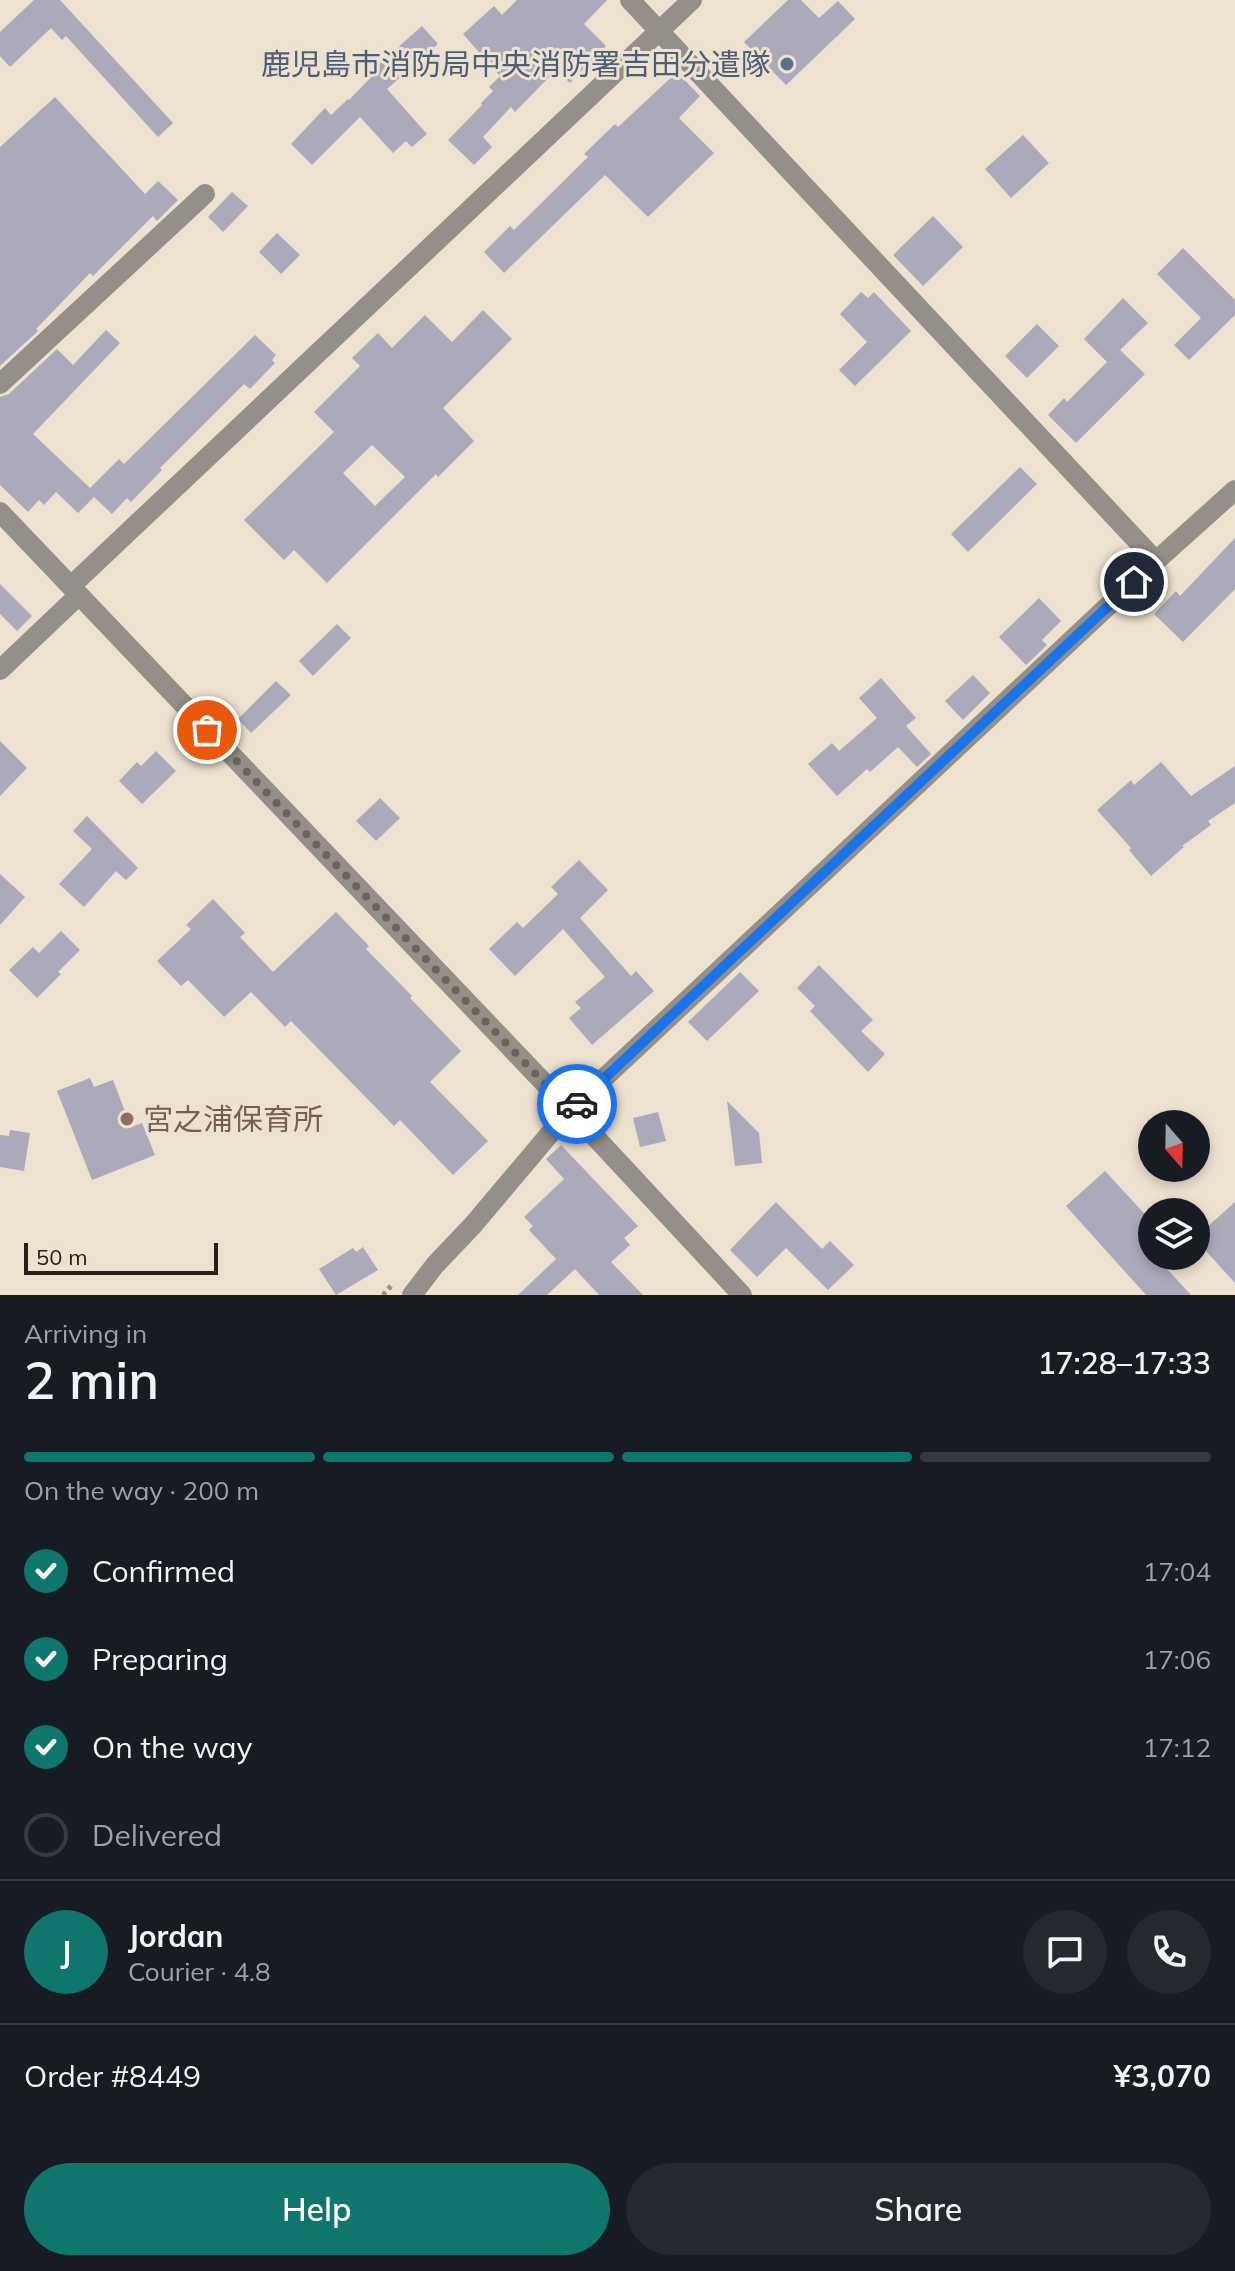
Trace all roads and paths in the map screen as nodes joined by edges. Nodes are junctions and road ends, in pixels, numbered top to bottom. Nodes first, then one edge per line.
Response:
1 (630, 0) edge
2 (692, 0) edge
3 (659, 31) junction
4 (205, 194) dead end
5 (0, 384) edge
6 (1235, 490) edge
7 (0, 512) edge
8 (1156, 561) junction
9 (75, 591) junction
10 (0, 670) edge
11 (570, 1110) junction
12 (412, 1295) edge
13 (742, 1295) edge

1 - 3 street
2 - 3 street
3 - 8 street
3 - 9 street
4 - 5 street
6 - 8 street
7 - 9 street
8 - 11 street
9 - 10 street
9 - 11 street
11 - 12 street
11 - 13 street

